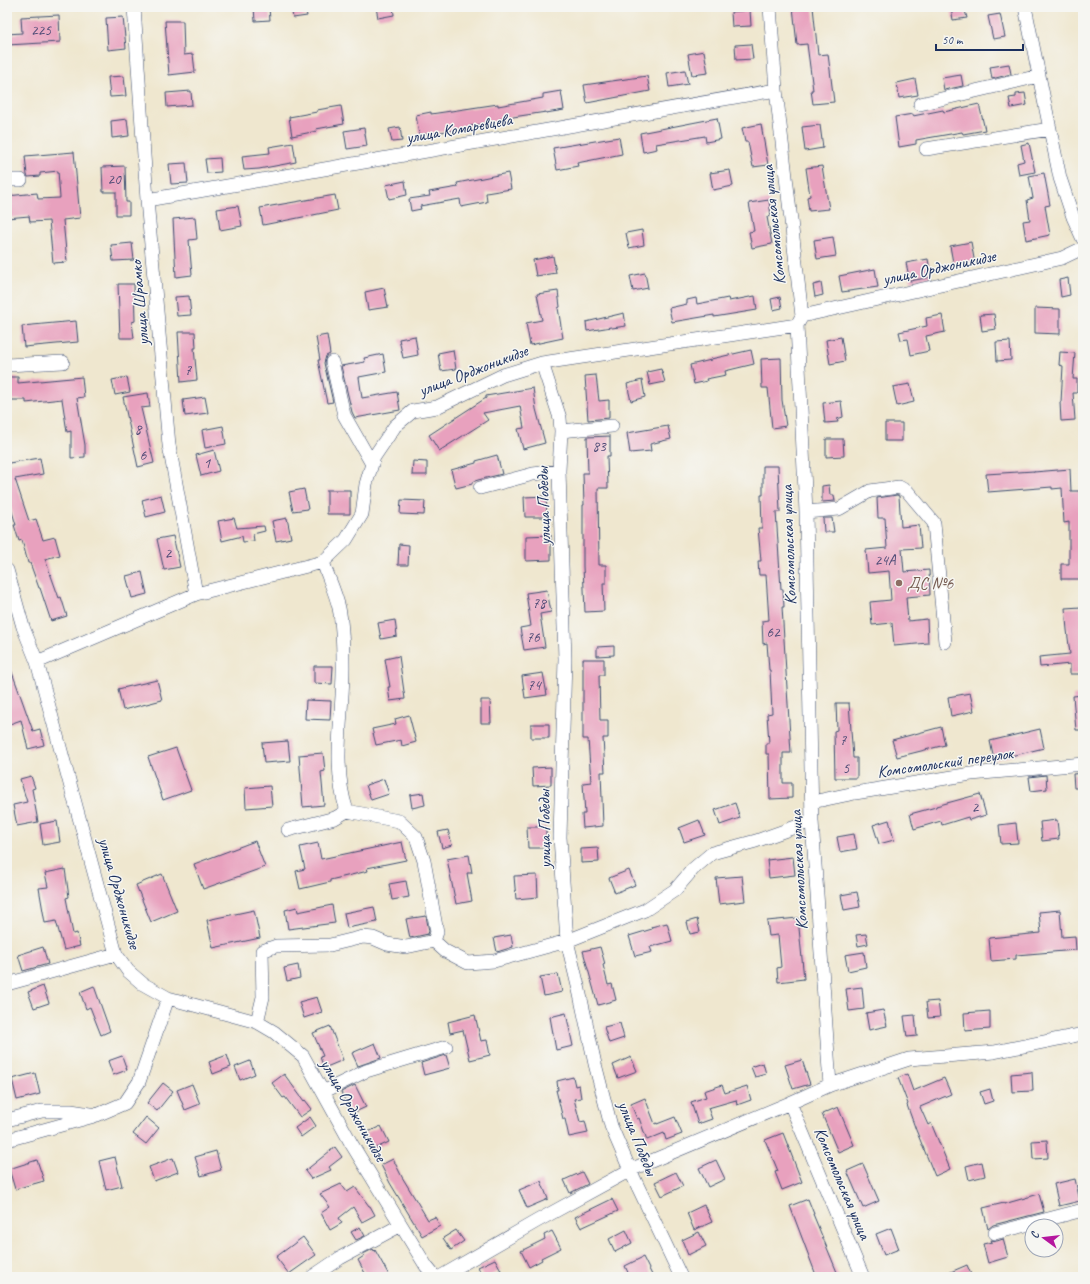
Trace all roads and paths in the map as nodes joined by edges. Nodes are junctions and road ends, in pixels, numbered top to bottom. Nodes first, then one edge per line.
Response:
1 (134, 7) edge
2 (770, 7) edge
3 (1025, 7) edge
4 (1039, 76) junction
5 (776, 90) junction
6 (920, 104) dead end
7 (1050, 129) junction
8 (926, 149) dead end
9 (7, 180) edge
10 (21, 180) dead end
11 (147, 200) junction
12 (1083, 239) edge
13 (1083, 248) edge
14 (799, 321) junction
15 (63, 362) dead end
16 (332, 362) dead end
17 (542, 363) junction
18 (7, 365) edge
19 (612, 426) dead end
20 (561, 431) junction
21 (372, 464) junction
22 (559, 471) junction
23 (480, 488) dead end
24 (806, 512) junction
25 (322, 562) junction
26 (7, 570) edge
27 (196, 594) junction
28 (945, 642) dead end
29 (37, 662) junction
30 (1083, 764) edge
31 (812, 802) junction
32 (347, 811) junction
33 (812, 820) junction
34 (288, 830) dead end
35 (434, 941) junction
36 (567, 941) junction
37 (116, 954) junction
38 (7, 984) edge
39 (168, 998) junction
40 (257, 1022) junction
41 (1083, 1034) edge
42 (446, 1047) dead end
43 (830, 1085) junction
44 (323, 1092) junction
45 (790, 1103) junction
46 (97, 1115) junction
47 (7, 1120) edge
48 (7, 1140) edge
49 (630, 1170) junction
50 (1083, 1210) edge
51 (401, 1225) junction
52 (996, 1233) dead end
53 (312, 1277) edge
54 (435, 1277) edge
55 (440, 1277) edge
56 (681, 1277) edge
57 (863, 1277) edge

1 - 11 street, улица Шрамко
2 - 5 street, Комсомольская улица
3 - 4 street
4 - 6 street
4 - 7 street
5 - 11 street, улица Комаревцева
5 - 14 street, Комсомольская улица
7 - 8 street
7 - 12 street
9 - 10 street
11 - 27 street, улица Шрамко
13 - 14 street, улица Орджоникидзе
14 - 17 street, улица Орджоникидзе
14 - 24 street, Комсомольская улица
15 - 18 street
16 - 21 street
17 - 20 street, улица Победы
17 - 21 street, улица Орджоникидзе
19 - 20 street
20 - 22 street, улица Победы
21 - 25 street, улица Орджоникидзе
22 - 23 street
22 - 36 street, улица Победы
24 - 28 street
24 - 31 street, Комсомольская улица
25 - 27 street
25 - 32 street
26 - 29 street, улица Орджоникидзе
27 - 29 street
29 - 37 street, улица Орджоникидзе
30 - 31 street, Комсомольский переулок
31 - 33 street, Комсомольская улица
32 - 34 street
32 - 35 street
33 - 36 street
33 - 43 street, Комсомольская улица
35 - 36 street
35 - 40 street
36 - 49 street, улица Победы
37 - 38 street
37 - 39 street, улица Орджоникидзе
39 - 40 street, улица Орджоникидзе
39 - 46 street
40 - 44 street, улица Орджоникидзе
41 - 43 street
42 - 44 street
43 - 45 street
44 - 51 street, улица Орджоникидзе
45 - 49 street
45 - 57 street, Комсомольская улица
46 - 47 street
46 - 48 street
49 - 55 street
49 - 56 street, улица Победы
50 - 52 street
51 - 53 street
51 - 54 street, улица Орджоникидзе

